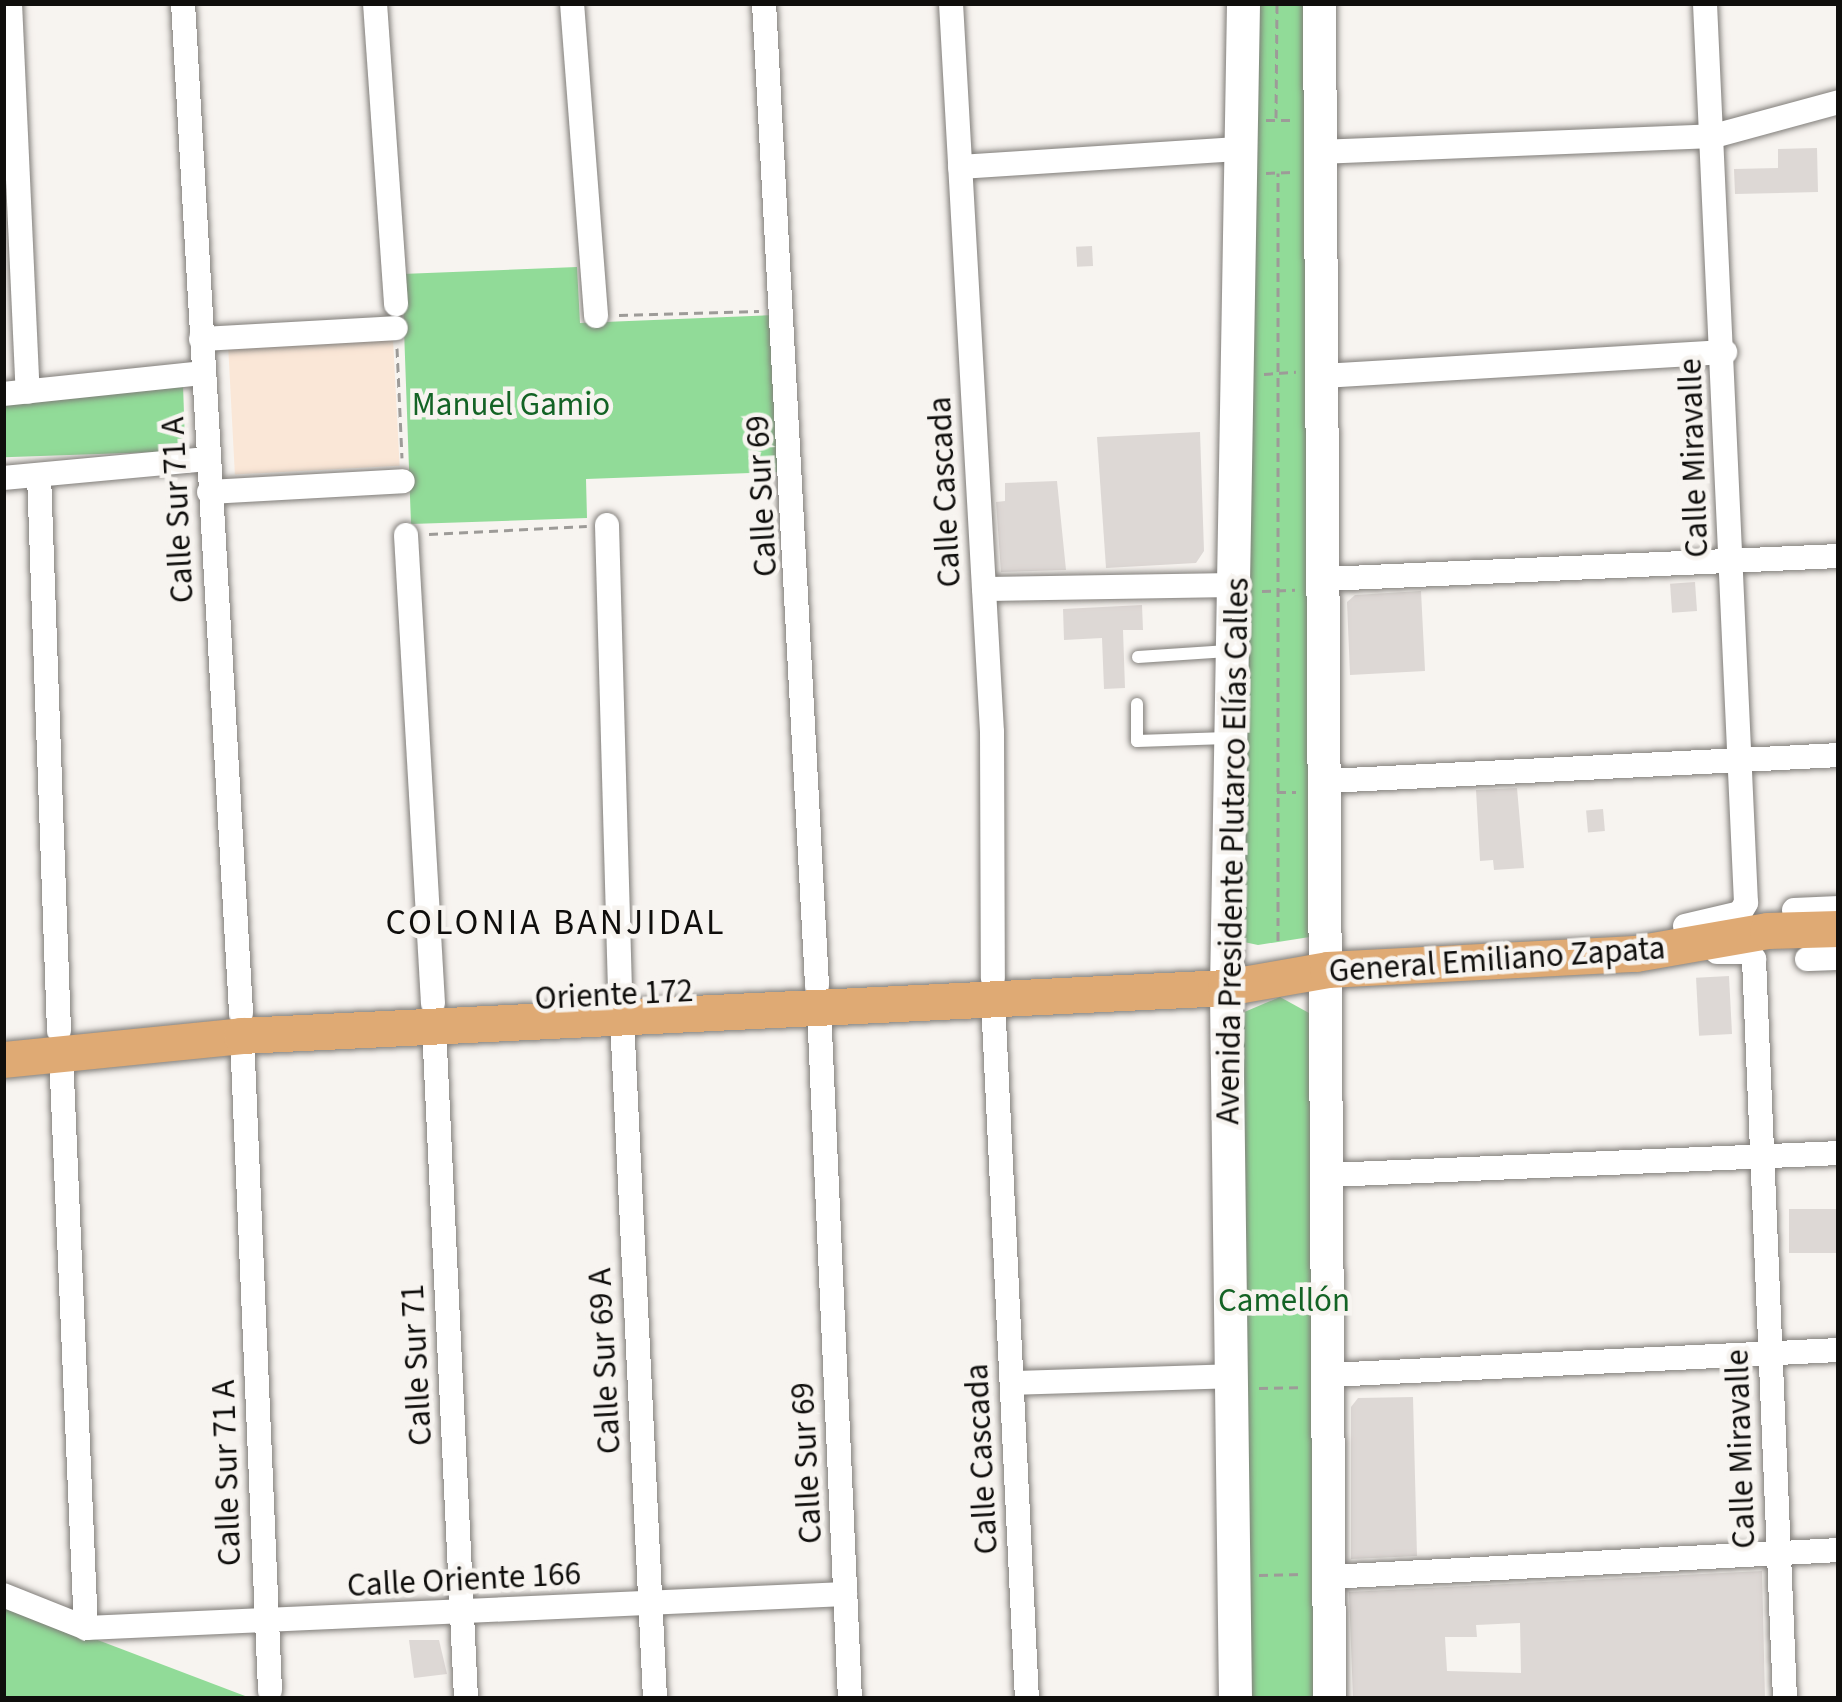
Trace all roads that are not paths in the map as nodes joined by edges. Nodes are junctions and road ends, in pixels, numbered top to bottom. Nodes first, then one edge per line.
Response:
1 (10, 3) edge
2 (183, 3) edge
3 (374, 3) edge
4 (572, 3) edge
5 (764, 3) edge
6 (951, 3) edge
7 (1243, 3) edge
8 (1319, 3) edge
9 (1705, 3) edge
10 (1839, 102) edge
11 (1714, 136) junction
12 (1245, 148) junction
13 (1304, 148) junction
14 (960, 167) junction
15 (596, 316) road end
16 (201, 339) junction
17 (1724, 352) junction
18 (1322, 373) junction
19 (204, 374) junction
20 (16, 393) edge
21 (207, 459) junction
22 (38, 475) junction
23 (3, 478) edge
24 (403, 482) road end
25 (209, 491) junction
26 (607, 525) road end
27 (406, 535) road end
28 (1839, 556) edge
29 (1730, 562) junction
30 (1326, 584) junction
31 (1236, 588) junction
32 (984, 589) junction
33 (1235, 650) junction
34 (1138, 657) dead end
35 (1137, 704) dead end
36 (1234, 738) junction
37 (1839, 754) edge
38 (1741, 759) junction
39 (1328, 781) junction
40 (1839, 908) edge
41 (1769, 918) junction
42 (1839, 929) edge
43 (1636, 954) junction
44 (1328, 958) junction
45 (1807, 958) dead end
46 (1839, 958) edge
47 (1226, 977) junction
48 (993, 989) junction
49 (818, 997) junction
50 (621, 1007) junction
51 (433, 1015) junction
52 (242, 1025) junction
53 (3, 1037) edge
54 (60, 1043) junction
55 (3, 1060) edge
56 (1839, 1153) edge
57 (1759, 1156) junction
58 (1330, 1175) junction
59 (1839, 1350) edge
60 (1770, 1353) junction
61 (1329, 1381) junction
62 (1234, 1382) junction
63 (1012, 1383) junction
64 (1839, 1550) edge
65 (1778, 1553) junction
66 (1329, 1575) junction
67 (845, 1594) junction
68 (3, 1595) edge
69 (650, 1604) junction
70 (462, 1612) junction
71 (266, 1623) junction
72 (86, 1628) junction
73 (269, 1690) dead end
74 (466, 1699) edge
75 (655, 1699) edge
76 (850, 1699) edge
77 (1027, 1699) edge
78 (1235, 1699) edge
79 (1329, 1699) edge
80 (1785, 1699) edge

1 - 20 street
2 - 16 street, Calle Sur 71 A
3 - 16 street
4 - 15 street
5 - 49 street, Calle Sur 69
6 - 14 street, Calle Cascada
7 - 12 main road, Avenida Presidente Plutarco Elías Calles
8 - 13 main road
9 - 11 street, Calle Miravalle
10 - 11 street
11 - 13 street
11 - 17 street, Calle Miravalle
12 - 14 street
12 - 31 main road, Avenida Presidente Plutarco Elías Calles
13 - 18 main road
14 - 32 street, Calle Cascada
16 - 19 street, Calle Sur 71 A
17 - 18 street
17 - 29 street, Calle Miravalle
18 - 30 main road
19 - 20 street
19 - 21 street, Calle Sur 71 A
21 - 22 street
21 - 25 street, Calle Sur 71 A
22 - 23 street
22 - 54 street
24 - 25 street
25 - 52 street, Calle Sur 71 A
26 - 50 street, Calle Sur 69 A
27 - 51 street, Calle Sur 71
28 - 29 street
29 - 30 street
29 - 38 street, Calle Miravalle
30 - 39 main road
31 - 32 street
31 - 33 main road, Avenida Presidente Plutarco Elías Calles
32 - 48 street, Calle Cascada
33 - 34 lane
33 - 36 main road, Avenida Presidente Plutarco Elías Calles
35 - 36 lane
36 - 47 main road, Avenida Presidente Plutarco Elías Calles
37 - 38 street
38 - 39 street
38 - 41 street, Calle Miravalle
39 - 44 main road
40 - 41 street
41 - 42 main road, General Emiliano Zapata
41 - 43 main road, General Emiliano Zapata
41 - 44 main road, General Emiliano Zapata
43 - 44 main road, General Emiliano Zapata
43 - 57 street, Calle Miravalle
44 - 47 main road, General Emiliano Zapata
44 - 58 main road
45 - 46 street
47 - 48 main road, Oriente 172
47 - 62 main road, Avenida Presidente Plutarco Elías Calles
48 - 49 main road, Oriente 172
48 - 63 street, Calle Cascada
49 - 50 main road, Oriente 172
49 - 67 street, Calle Sur 69
50 - 51 main road, Oriente 172
50 - 69 street, Calle Sur 69 A
51 - 52 main road, Oriente 172
51 - 70 street, Calle Sur 71
52 - 54 main road, Oriente 172
52 - 71 street, Calle Sur 71 A
53 - 54 main road, Oriente 172
54 - 55 main road, Oriente 172
54 - 72 street
56 - 57 street
57 - 58 street
57 - 60 street, Calle Miravalle
58 - 61 main road
59 - 60 street
60 - 61 street
60 - 65 street, Calle Miravalle
61 - 66 main road
62 - 63 street
62 - 78 main road, Avenida Presidente Plutarco Elías Calles
63 - 77 street, Calle Cascada
64 - 65 street
65 - 66 street
65 - 80 street, Calle Miravalle
66 - 79 main road
67 - 69 street, Calle Oriente 166
67 - 76 street, Calle Sur 69
68 - 72 street
69 - 70 street, Calle Oriente 166
69 - 75 street, Calle Sur 69 A
70 - 71 street, Calle Oriente 166
70 - 74 street, Calle Sur 71
71 - 72 street, Calle Oriente 166
71 - 73 street, Calle Sur 71 A

